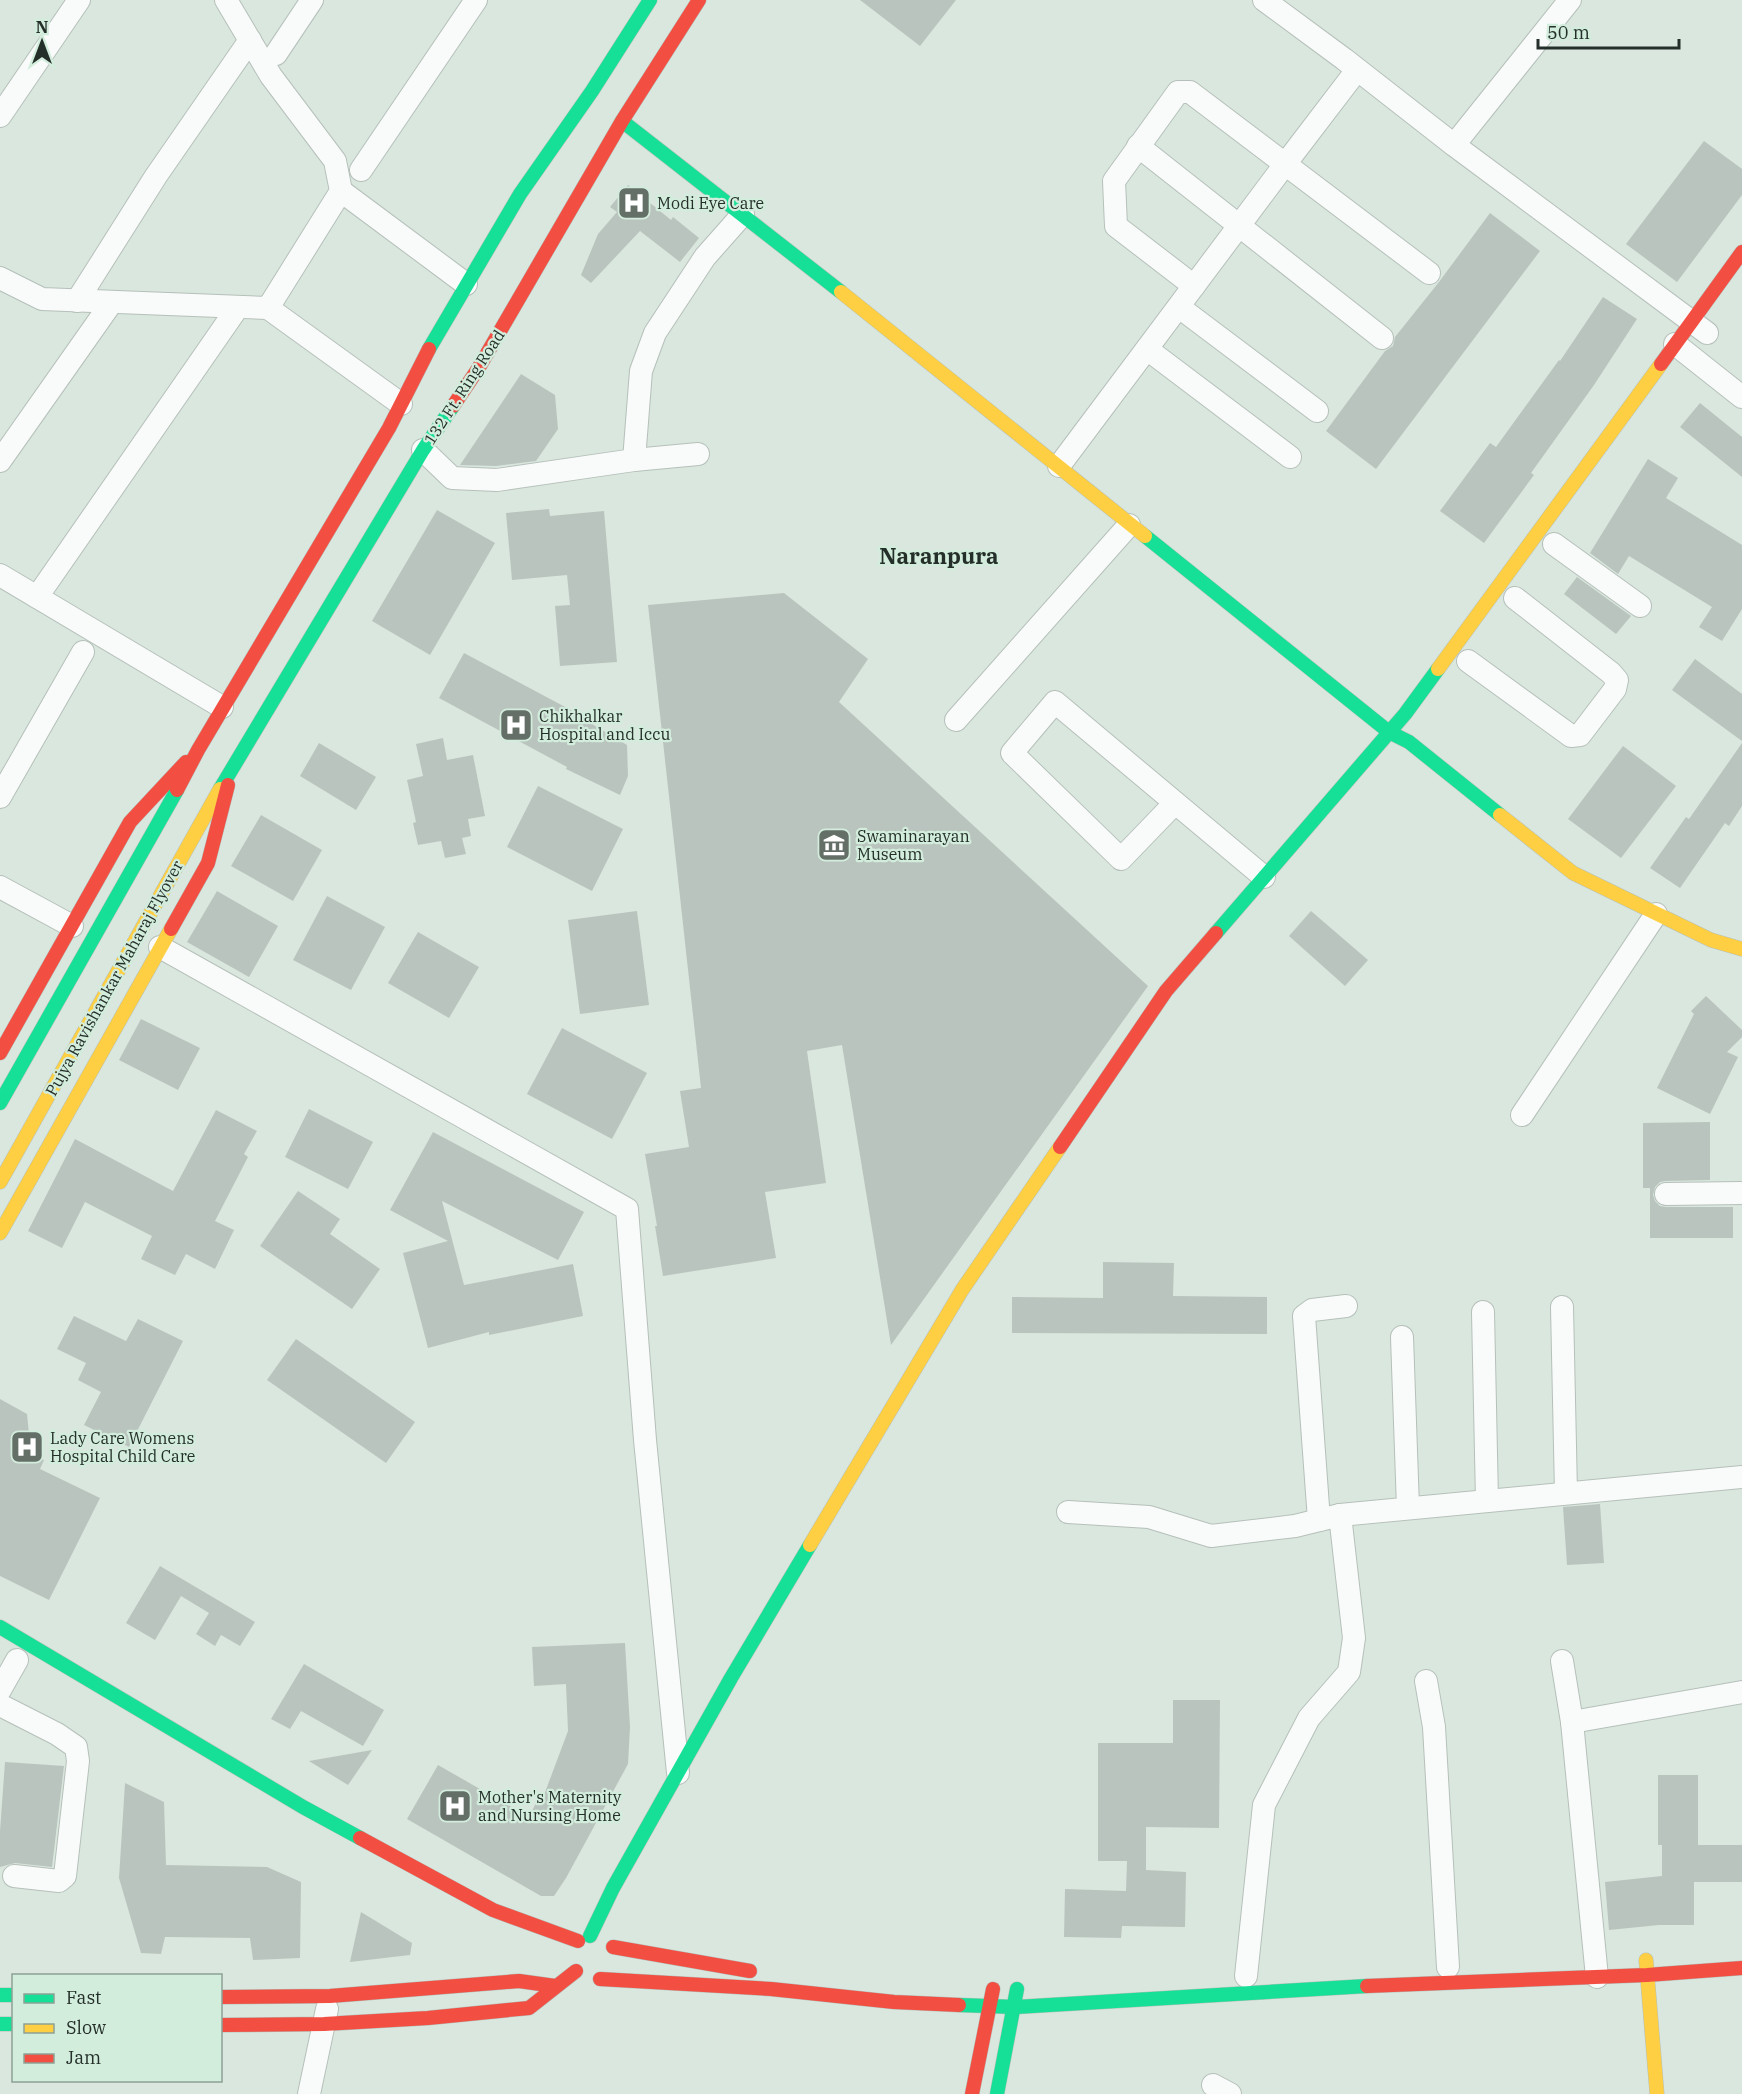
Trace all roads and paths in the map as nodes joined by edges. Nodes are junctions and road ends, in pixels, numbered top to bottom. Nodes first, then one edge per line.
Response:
1 (79, 0) edge
2 (226, 0) edge
3 (312, 0) edge
4 (476, 0) edge
5 (699, 0) edge
6 (1264, 0) edge
7 (1566, 1) edge
8 (645, 2) edge
9 (250, 40) junction
10 (276, 54) dead end
11 (1358, 70) junction
12 (0, 116) edge
13 (622, 121) junction
14 (1454, 145) junction
15 (1138, 146) junction
16 (1286, 163) junction
17 (361, 170) dead end
18 (341, 191) junction
19 (742, 214) junction
20 (1238, 227) junction
21 (1742, 252) edge
22 (1429, 273) dead end
23 (0, 278) edge
24 (466, 284) junction
25 (1194, 286) junction
26 (77, 301) junction
27 (112, 302) junction
28 (238, 307) junction
29 (268, 308) junction
30 (1179, 308) junction
31 (1704, 326) junction
32 (1382, 338) dead end
33 (1147, 349) junction
34 (1684, 355) junction
35 (1742, 397) edge
36 (400, 404) junction
37 (1317, 411) dead end
38 (423, 450) junction
39 (698, 454) dead end
40 (1290, 457) dead end
41 (634, 460) junction
42 (0, 462) edge
43 (1059, 466) junction
44 (1129, 525) junction
45 (1554, 544) dead end
46 (0, 575) edge
47 (37, 597) junction
48 (1515, 598) dead end
49 (1640, 606) dead end
50 (83, 652) dead end
51 (1468, 661) dead end
52 (222, 707) junction
53 (956, 720) dead end
54 (1389, 732) junction
55 (198, 750) junction
56 (6, 774) edge
57 (230, 775) junction
58 (0, 797) edge
59 (1175, 803) junction
60 (1264, 877) junction
61 (0, 887) edge
62 (1656, 914) junction
63 (72, 926) junction
64 (160, 947) junction
65 (1742, 949) edge
66 (0, 1053) edge
67 (0, 1103) edge
68 (1522, 1115) dead end
69 (0, 1182) edge
70 (1742, 1193) edge
71 (1666, 1194) dead end
72 (0, 1233) edge
73 (1346, 1306) dead end
74 (1562, 1307) dead end
75 (1483, 1312) dead end
76 (1402, 1337) dead end
77 (1742, 1477) edge
78 (1566, 1493) junction
79 (1487, 1501) junction
80 (1408, 1508) junction
81 (1068, 1512) dead end
82 (1329, 1517) junction
83 (0, 1627) edge
84 (18, 1660) dead end
85 (1562, 1661) dead end
86 (1426, 1681) dead end
87 (0, 1690) edge
88 (1742, 1692) edge
89 (0, 1705) edge
90 (1572, 1722) junction
91 (678, 1773) junction
92 (14, 1876) dead end
93 (613, 1949) junction
94 (577, 1952) junction
95 (1647, 1960) dead end
96 (1593, 1965) junction
97 (1450, 1967) dead end
98 (1742, 1968) edge
99 (761, 1973) dead end
100 (1647, 1975) junction
101 (600, 1979) junction
102 (1249, 1979) junction
103 (555, 1986) junction
104 (330, 1996) junction
105 (222, 1997) edge
106 (990, 2007) junction
107 (1015, 2007) junction
108 (324, 2024) junction
109 (222, 2025) edge
110 (309, 2094) edge
111 (972, 2094) edge
112 (997, 2094) edge
113 (1657, 2094) edge

1 - 12 street
2 - 9 street
3 - 10 street
4 - 17 street
5 - 13 main road, 132 Ft. Ring Road
6 - 11 street
7 - 14 street
8 - 24 main road
9 - 18 street
9 - 26 street
11 - 14 street
11 - 16 street
13 - 19 main road
13 - 38 main road, 132 Ft. Ring Road
14 - 31 street
15 - 16 street
15 - 20 street
15 - 25 street
16 - 20 street
16 - 22 street
18 - 24 street
18 - 29 street
19 - 41 street
19 - 43 main road
20 - 25 street
20 - 32 street
21 - 31 main road
23 - 26 street
24 - 36 main road
25 - 30 street
26 - 27 street
27 - 28 street
27 - 42 street
28 - 29 street
28 - 47 street
29 - 36 street
30 - 33 street
30 - 37 street
31 - 34 main road
31 - 34 main road
33 - 40 street
33 - 43 street
34 - 35 street
34 - 54 main road
36 - 52 main road
38 - 41 street
38 - 57 main road, 132 Ft. Ring Road
39 - 41 street
43 - 44 main road
44 - 53 street
44 - 54 main road
45 - 49 street
46 - 47 street
47 - 52 street
48 - 51 street
50 - 56 street
52 - 55 main road
54 - 60 main road
54 - 62 main road
55 - 63 main road
55 - 67 main road
56 - 58 street
57 - 64 main road
57 - 69 main road, Pujya Ravishankar Maharaj Flyover
59 - 59 street
59 - 60 street
60 - 91 main road
61 - 63 street
62 - 65 main road
62 - 68 street
63 - 66 main road
64 - 72 main road
64 - 91 street
70 - 71 street
73 - 82 street
74 - 78 street
75 - 79 street
76 - 80 street
77 - 78 street
78 - 79 street
79 - 80 street
80 - 82 street
81 - 82 street
82 - 102 street
83 - 94 main road
84 - 87 street
85 - 90 street
86 - 97 street
88 - 90 street
89 - 92 street
90 - 96 street
91 - 94 main road
93 - 94 main road
93 - 99 main road
93 - 101 main road
94 - 101 main road
94 - 103 main road
95 - 100 main road
96 - 100 main road
96 - 102 main road
98 - 100 main road
100 - 113 main road
101 - 106 main road
102 - 107 main road
103 - 104 main road
103 - 108 main road
104 - 105 main road
104 - 108 street
106 - 107 main road
106 - 107 main road
106 - 111 main road
107 - 112 main road
108 - 109 main road
108 - 110 street

